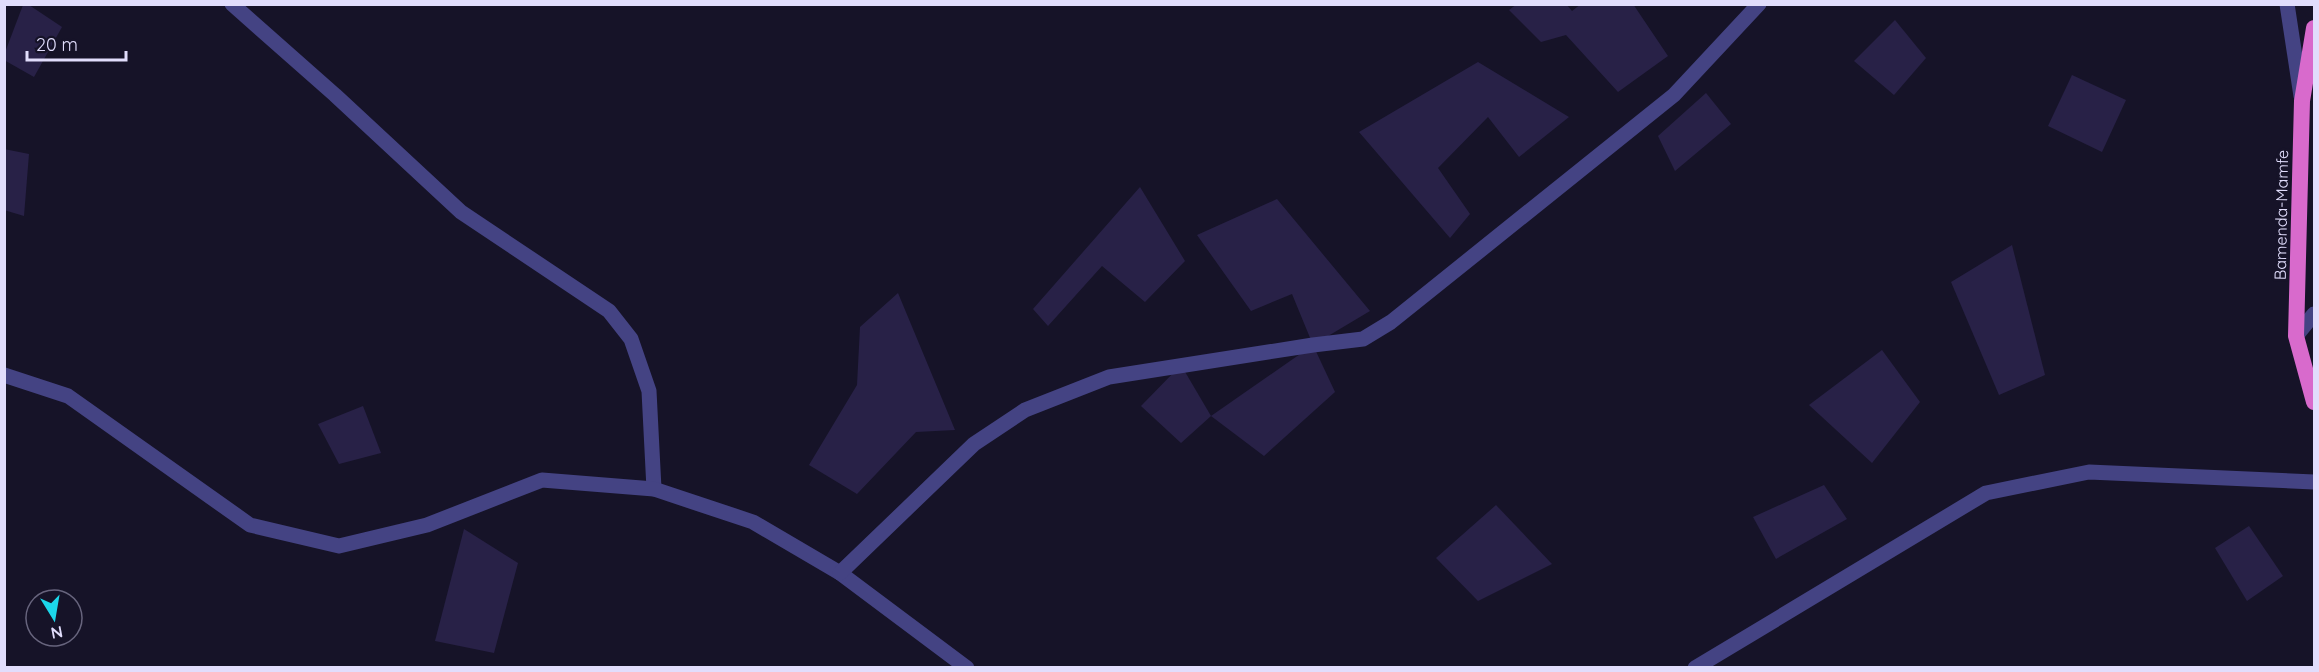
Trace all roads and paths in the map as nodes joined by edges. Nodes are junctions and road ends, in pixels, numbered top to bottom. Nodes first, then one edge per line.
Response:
1 (232, 4) edge
2 (1760, 4) edge
3 (2287, 4) edge
4 (2314, 28) edge
5 (2302, 101) junction
6 (2314, 314) edge
7 (2296, 336) junction
8 (4, 375) edge
9 (2314, 402) edge
10 (2314, 482) edge
11 (654, 489) junction
12 (840, 573) junction
13 (967, 668) edge
14 (1695, 668) edge

1 - 11 street
2 - 12 street
3 - 5 street
4 - 5 highway, Bamenda-Mamfe
5 - 7 highway, Bamenda-Mamfe
6 - 7 street
7 - 9 highway, Bamenda-Mamfe
8 - 11 street
10 - 14 street
11 - 12 street
12 - 13 street

